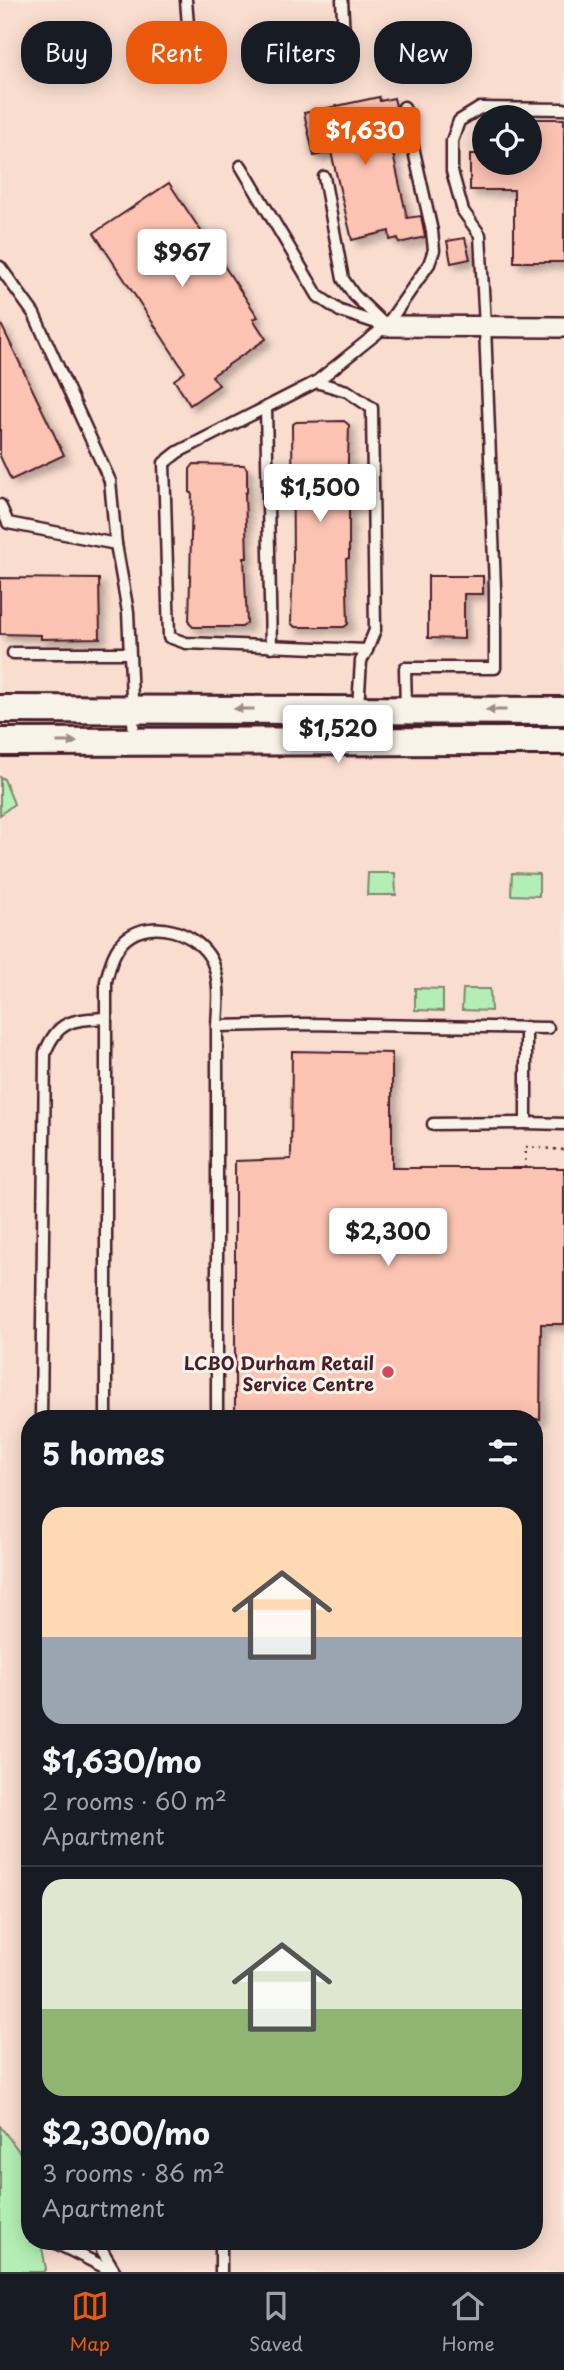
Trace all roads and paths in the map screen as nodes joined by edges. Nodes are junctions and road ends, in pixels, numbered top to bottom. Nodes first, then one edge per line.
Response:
1 (186, 0) edge
2 (342, 0) edge
3 (188, 21) edge
4 (343, 21) edge
5 (404, 107) dead end
6 (564, 109) edge
7 (241, 166) dead end
8 (324, 177) dead end
9 (0, 267) edge
10 (386, 326) junction
11 (485, 326) junction
12 (564, 327) edge
13 (316, 382) junction
14 (266, 408) junction
15 (0, 505) edge
16 (116, 544) junction
17 (271, 647) junction
18 (367, 650) junction
19 (13, 653) dead end
20 (129, 653) junction
21 (0, 709) edge
22 (133, 709) junction
23 (358, 709) junction
24 (406, 710) junction
25 (564, 711) edge
26 (135, 741) junction
27 (564, 741) edge
28 (0, 742) edge
29 (106, 1018) junction
30 (218, 1026) junction
31 (526, 1027) junction
32 (548, 1028) dead end
33 (526, 1123) junction
34 (433, 1124) dead end
35 (564, 1124) edge
36 (564, 1150) edge
37 (525, 1168) dead end
38 (41, 1410) edge
39 (106, 1410) edge
40 (217, 1410) edge
41 (70, 2250) edge
42 (102, 2250) edge
43 (221, 2250) edge
44 (114, 2272) edge
45 (221, 2272) edge

1 - 3 lane
2 - 4 lane
5 - 10 lane
6 - 11 lane
7 - 10 lane
8 - 10 lane
9 - 16 lane
10 - 11 street
10 - 13 lane
11 - 12 street
11 - 24 lane
13 - 14 lane
13 - 18 lane
14 - 17 lane
14 - 17 lane
15 - 16 lane
16 - 20 lane
17 - 18 lane
18 - 23 lane
19 - 20 lane
20 - 22 lane
21 - 22 main road
23 -> 22 main road
22 - 26 lane
23 - 24 main road
25 -> 24 main road
26 - 27 main road
28 -> 26 main road
29 - 30 lane
29 - 38 lane
29 - 39 lane
30 - 31 lane
30 - 40 lane
31 - 32 lane
31 - 33 lane
33 - 34 lane
33 - 35 lane
36 - 37 path
41 - 44 lane
42 - 44 lane
43 - 45 lane

